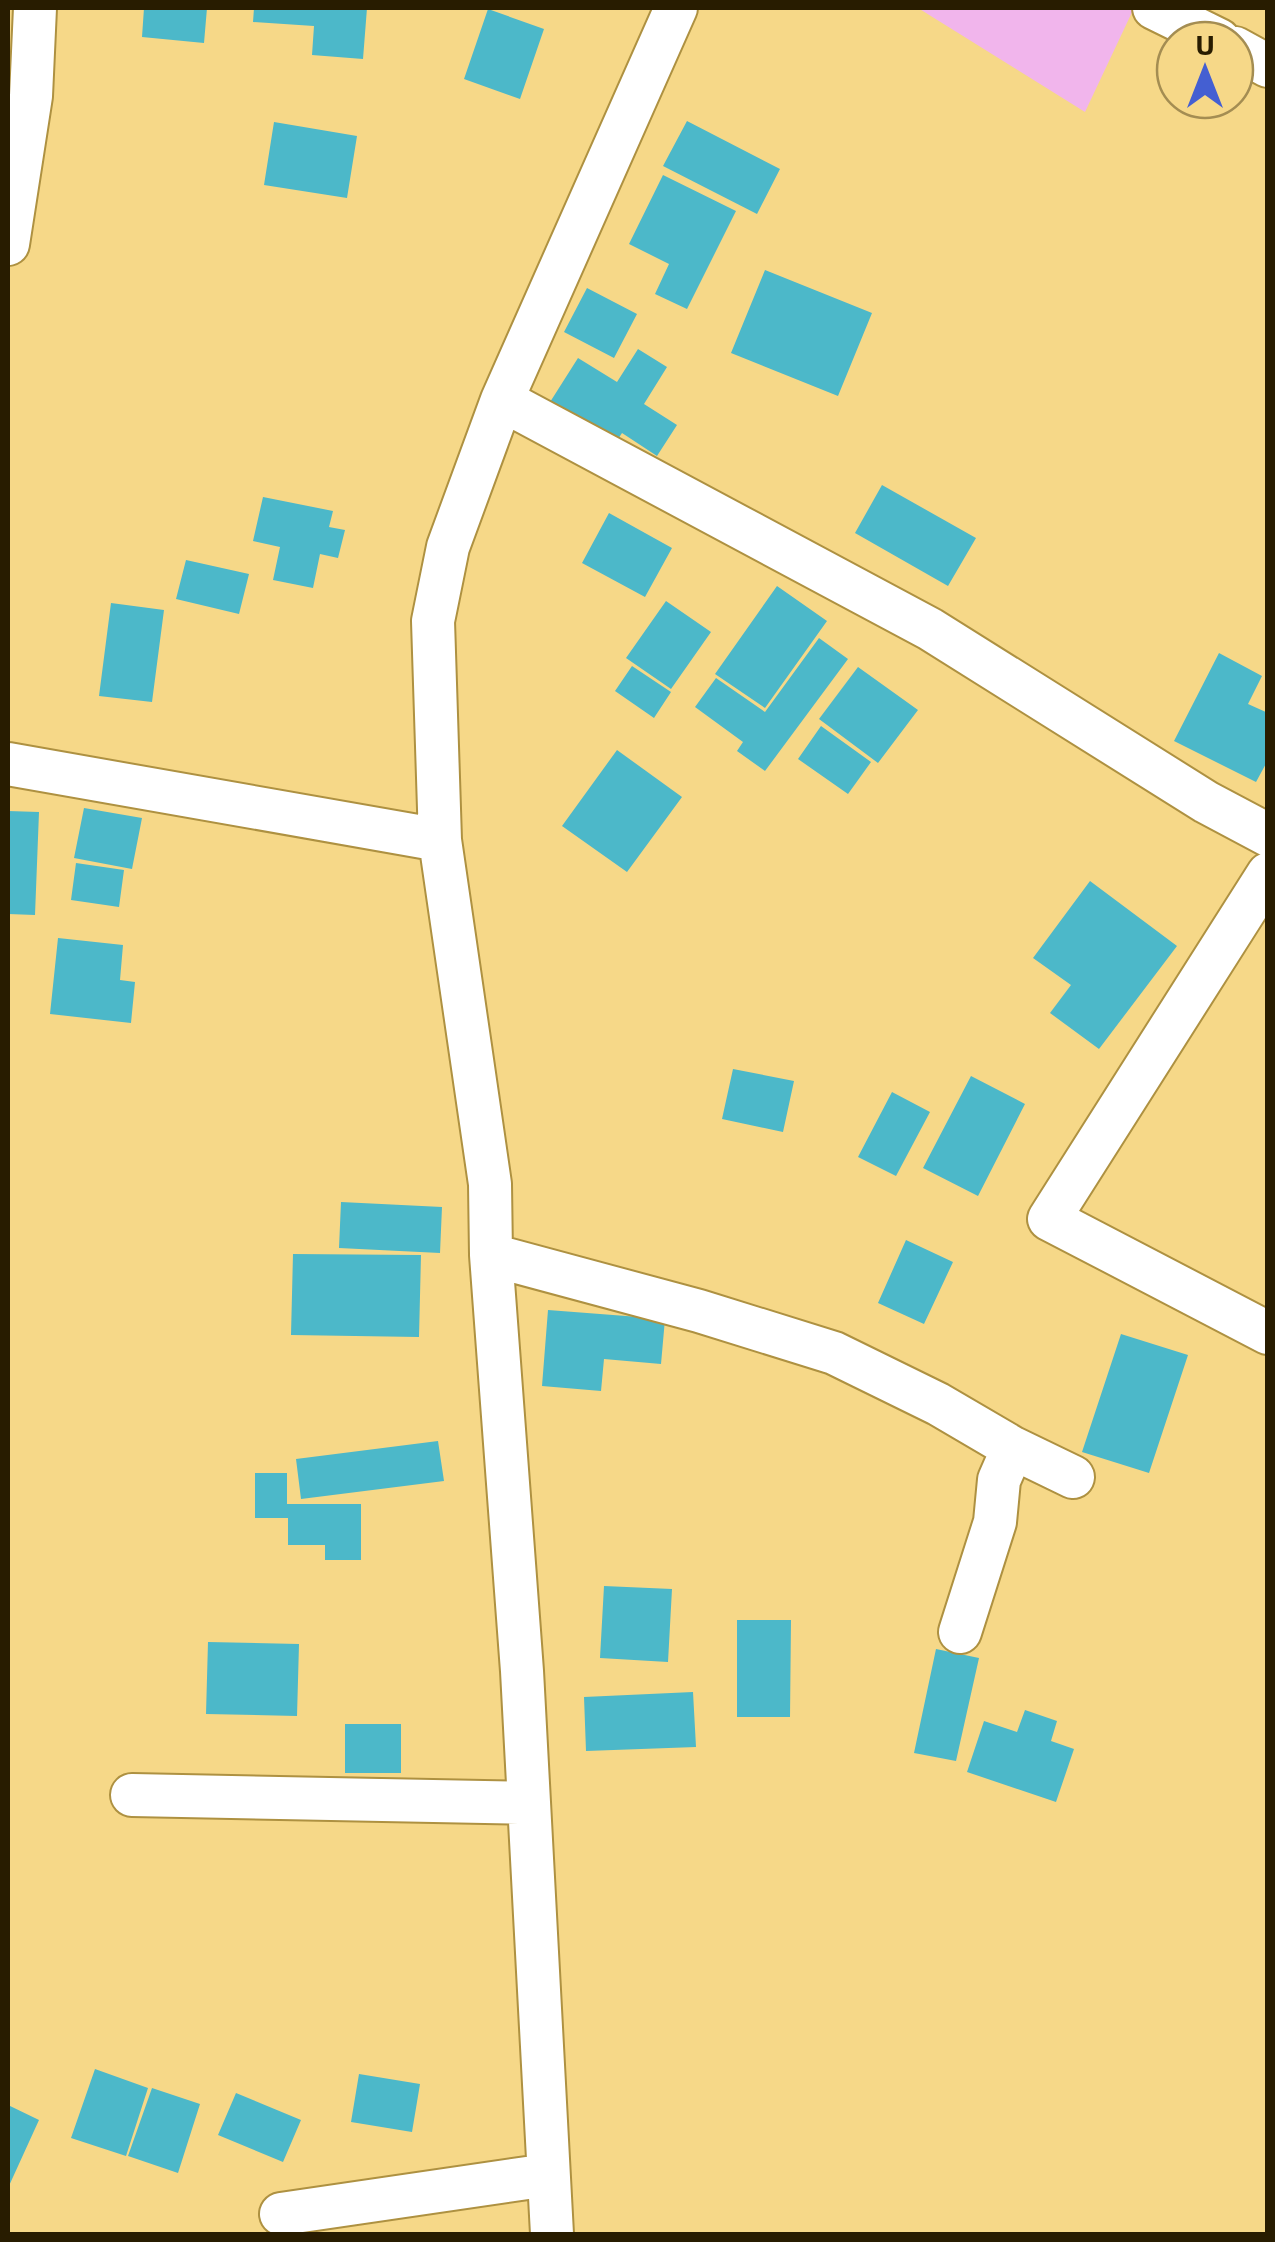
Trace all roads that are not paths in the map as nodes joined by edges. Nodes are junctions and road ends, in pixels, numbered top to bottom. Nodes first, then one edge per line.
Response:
1 (35, 8) edge
2 (676, 8) edge
3 (1154, 8) edge
4 (1179, 20) edge
5 (8, 244) edge
6 (502, 400) junction
7 (8, 764) edge
8 (1268, 835) edge
9 (440, 840) junction
10 (1268, 874) edge
11 (491, 1255) junction
12 (1268, 1333) edge
13 (1013, 1448) junction
14 (1074, 1477) dead end
15 (960, 1632) dead end
16 (132, 1795) dead end
17 (529, 1803) junction
18 (548, 2175) junction
19 (280, 2214) dead end
20 (552, 2234) edge

1 - 5 street
2 - 6 street
3 - 4 street
6 - 8 street
6 - 9 street
7 - 9 street
9 - 11 street
10 - 12 street
11 - 13 street
11 - 17 street
13 - 14 street
13 - 15 street
16 - 17 street
17 - 18 street
18 - 19 street
18 - 20 street

